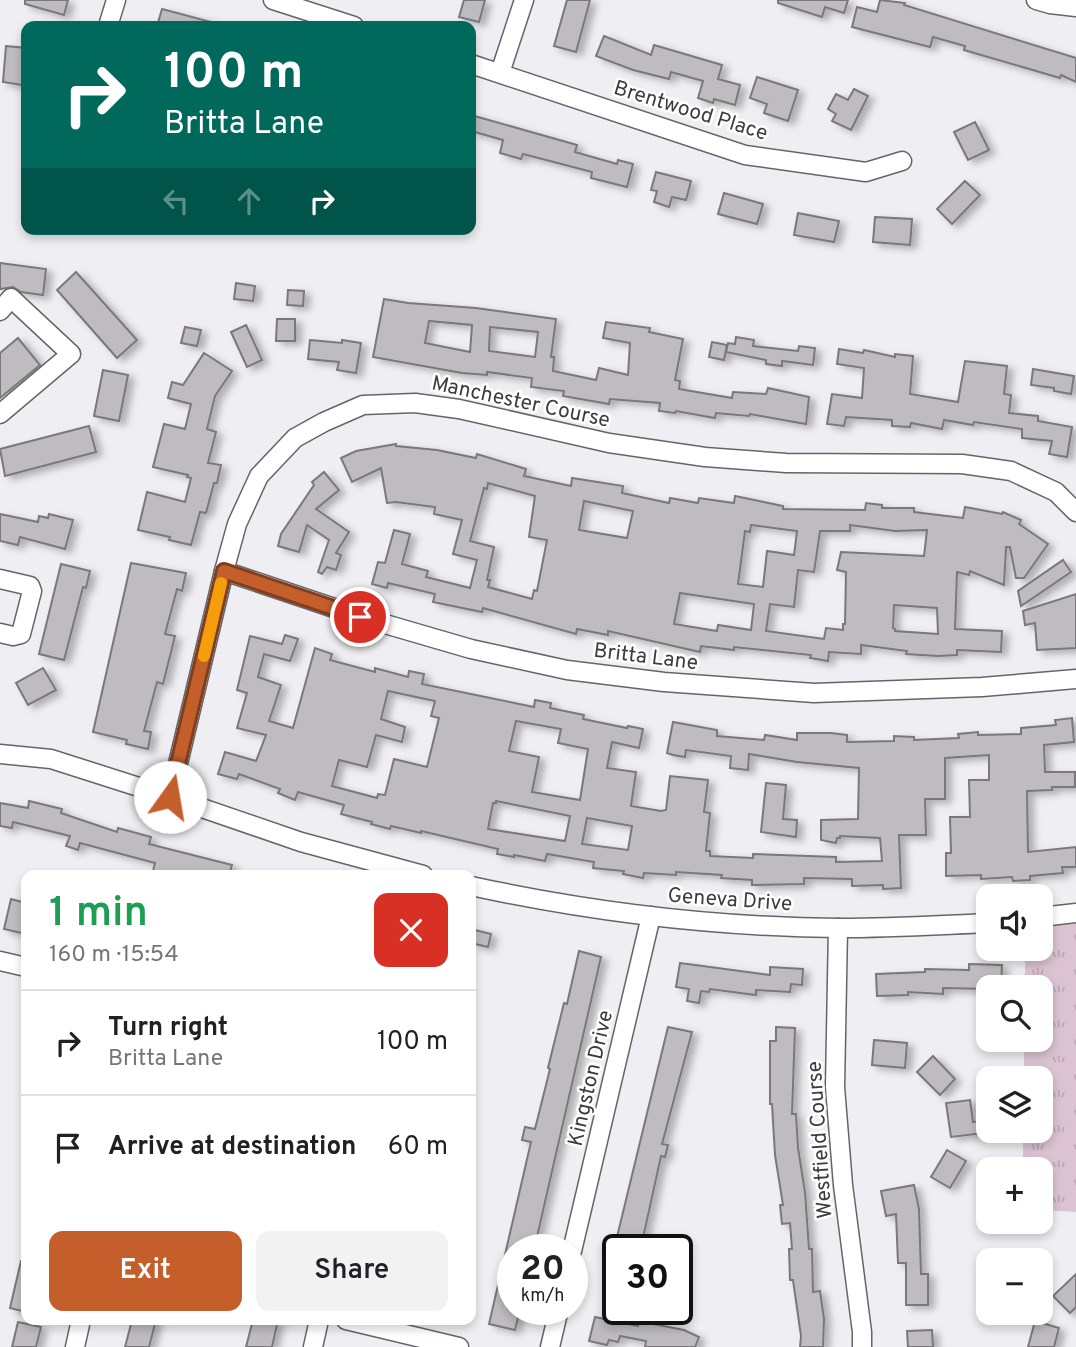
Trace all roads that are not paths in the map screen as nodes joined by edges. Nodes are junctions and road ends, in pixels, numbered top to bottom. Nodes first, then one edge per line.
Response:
1 (116, 0) edge
2 (273, 0) edge
3 (524, 0) edge
4 (1036, 0) edge
5 (1076, 7) edge
6 (110, 21) edge
7 (338, 21) edge
8 (476, 66) edge
9 (500, 74) junction
10 (902, 161) dead end
11 (0, 311) edge
12 (0, 414) edge
13 (1076, 512) edge
14 (224, 571) junction
15 (0, 579) edge
16 (0, 633) edge
17 (1076, 679) edge
18 (0, 754) edge
19 (170, 797) junction
20 (404, 870) edge
21 (476, 887) edge
22 (1076, 913) edge
23 (651, 916) junction
24 (1053, 916) edge
25 (976, 923) edge
26 (838, 928) junction
27 (0, 961) edge
28 (21, 966) edge
29 (576, 1234) edge
30 (80, 1325) edge
31 (319, 1325) edge
32 (367, 1325) edge
33 (555, 1325) edge
34 (75, 1347) edge
35 (313, 1347) edge
36 (460, 1347) edge
37 (550, 1347) edge
38 (862, 1347) edge

1 - 6 street
2 - 7 street
3 - 9 street
4 - 5 street
8 - 9 street, Brentwood Place
9 - 10 street, Brentwood Place
11 - 12 street
13 - 14 street, Manchester Course
14 - 17 street, Britta Lane
14 - 19 street, Manchester Course
15 - 16 street
18 - 19 street
19 - 20 street
21 - 23 street, Geneva Drive
22 - 24 street
23 - 26 street, Geneva Drive
23 - 29 street, Kingston Drive
25 - 26 street, Geneva Drive
26 - 38 street, Westfield Course
27 - 28 street
30 - 34 street
31 - 35 street
32 - 36 street
33 - 37 street

